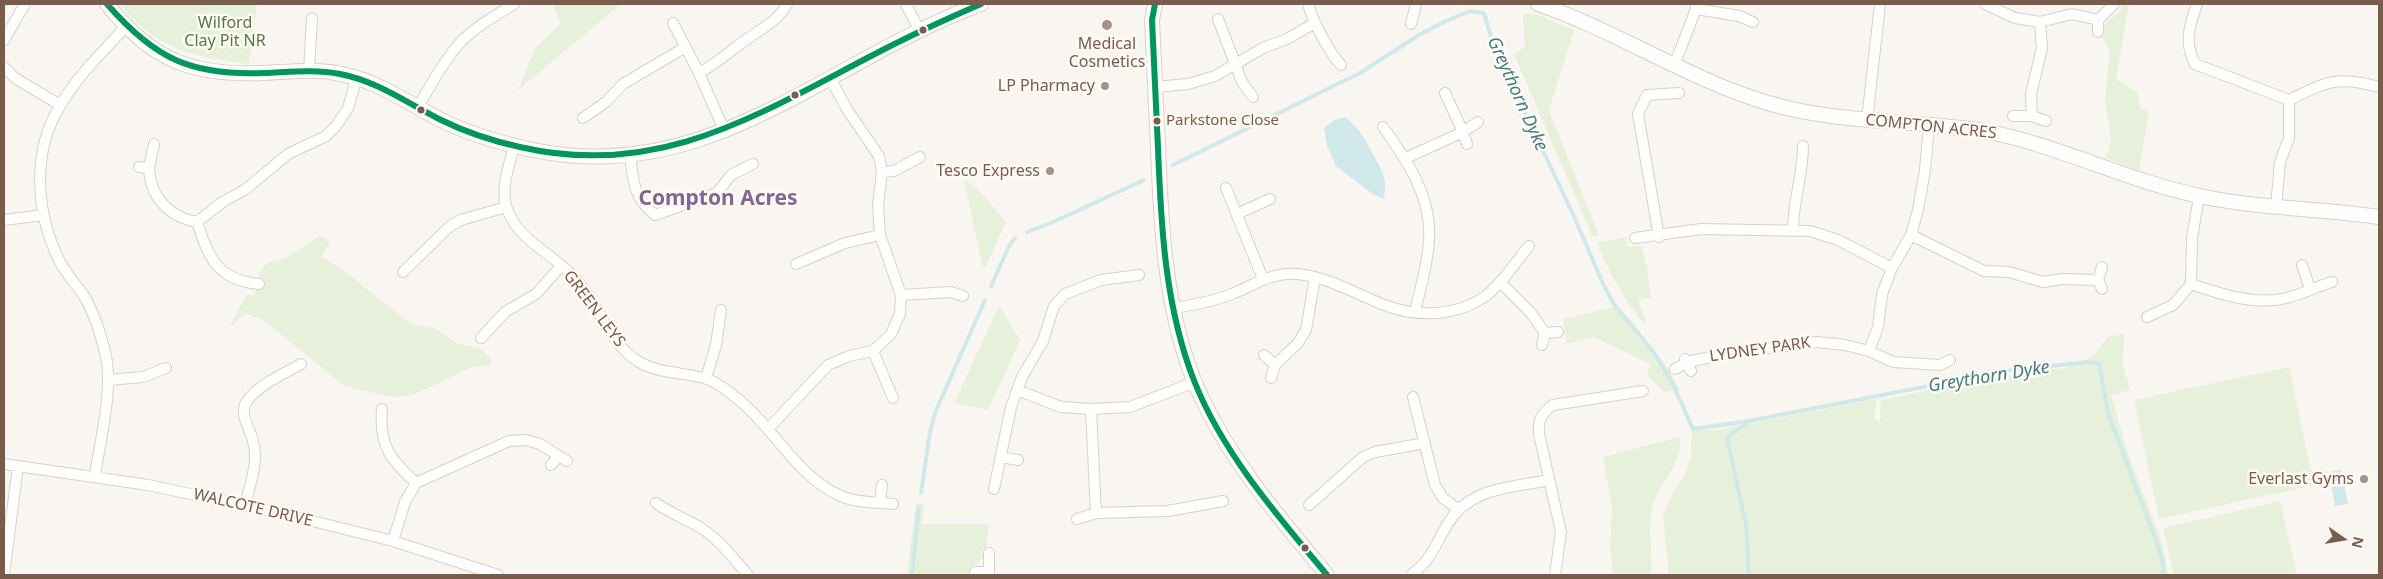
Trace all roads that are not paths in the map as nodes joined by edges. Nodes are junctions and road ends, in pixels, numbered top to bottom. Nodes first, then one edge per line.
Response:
1 (25, 4) edge
2 (106, 4) edge
3 (514, 4) edge
4 (787, 4) edge
5 (906, 4) edge
6 (981, 4) edge
7 (1146, 4) edge
8 (1155, 4) edge
9 (1308, 4) edge
10 (1416, 4) edge
11 (1538, 4) edge
12 (1880, 4) edge
13 (1985, 4) edge
14 (2114, 4) edge
15 (2197, 4) edge
16 (1696, 7) edge
17 (312, 18) dead end
18 (1218, 19) dead end
19 (1152, 20) junction
20 (2098, 20) junction
21 (1753, 22) dead end
22 (2040, 22) junction
23 (673, 23) dead end
24 (1315, 24) junction
25 (1411, 24) dead end
26 (125, 27) junction
27 (919, 30) junction
28 (2098, 32) dead end
29 (4, 40) edge
30 (684, 48) junction
31 (1235, 65) junction
32 (1342, 65) dead end
33 (1674, 66) junction
34 (4, 67) edge
35 (309, 71) junction
36 (699, 73) junction
37 (358, 77) junction
38 (830, 78) junction
39 (1155, 87) junction
40 (2379, 87) edge
41 (1445, 93) dead end
42 (1679, 93) dead end
43 (1253, 96) dead end
44 (2289, 100) junction
45 (60, 105) junction
46 (418, 107) junction
47 (2013, 116) dead end
48 (2032, 116) junction
49 (583, 118) dead end
50 (1868, 120) junction
51 (2046, 121) dead end
52 (1478, 122) dead end
53 (1929, 125) junction
54 (1383, 127) dead end
55 (725, 132) junction
56 (1463, 132) junction
57 (154, 144) dead end
58 (1467, 144) dead end
59 (514, 146) junction
60 (1803, 146) dead end
61 (630, 155) junction
62 (920, 157) dead end
63 (1406, 158) junction
64 (753, 164) dead end
65 (882, 172) junction
66 (1226, 188) dead end
67 (2198, 196) junction
68 (1270, 198) dead end
69 (506, 207) junction
70 (2276, 207) junction
71 (2379, 210) edge
72 (2336, 211) junction
73 (1237, 214) junction
74 (43, 215) junction
75 (2379, 217) edge
76 (4, 220) edge
77 (197, 222) junction
78 (1793, 230) junction
79 (880, 235) junction
80 (1911, 235) junction
81 (1659, 236) junction
82 (1635, 238) dead end
83 (1529, 246) dead end
84 (796, 264) dead end
85 (2302, 265) dead end
86 (561, 266) junction
87 (2102, 267) dead end
88 (1892, 268) junction
89 (403, 272) dead end
90 (1139, 276) dead end
91 (1315, 278) junction
92 (1263, 279) junction
93 (1500, 282) junction
94 (2332, 282) dead end
95 (259, 284) dead end
96 (2191, 284) junction
97 (2310, 288) junction
98 (901, 295) junction
99 (963, 296) dead end
100 (1174, 308) junction
101 (721, 310) dead end
102 (1415, 312) junction
103 (2147, 316) dead end
104 (1558, 332) dead end
105 (1544, 333) junction
106 (481, 338) dead end
107 (1542, 345) dead end
108 (873, 351) junction
109 (1870, 351) junction
110 (1264, 355) dead end
111 (1950, 360) dead end
112 (301, 364) dead end
113 (1275, 365) junction
114 (166, 368) dead end
115 (1675, 369) dead end
116 (706, 378) junction
117 (1271, 378) dead end
118 (108, 380) junction
119 (1195, 382) junction
120 (1017, 390) junction
121 (1643, 391) dead end
122 (1414, 397) dead end
123 (893, 398) dead end
124 (382, 409) dead end
125 (1091, 409) junction
126 (768, 428) junction
127 (1425, 443) junction
128 (1001, 456) junction
129 (1018, 460) dead end
130 (4, 464) edge
131 (551, 465) dead end
132 (18, 466) junction
133 (95, 476) junction
134 (1549, 480) junction
135 (416, 482) junction
136 (882, 485) dead end
137 (1311, 488) dead end
138 (994, 490) dead end
139 (1319, 496) junction
140 (668, 500) dead end
141 (1223, 501) dead end
142 (880, 503) junction
143 (893, 504) dead end
144 (245, 505) junction
145 (1308, 505) dead end
146 (1458, 509) junction
147 (1096, 513) junction
148 (1078, 519) dead end
149 (393, 541) junction
150 (989, 553) dead end
151 (975, 572) dead end
152 (1322, 573) edge
153 (4, 574) edge
154 (989, 574) edge
155 (498, 575) edge
156 (748, 575) edge
157 (1412, 575) edge
158 (1555, 575) edge

1 - 29 street
2 - 26 street
3 - 46 street
4 - 36 street
5 - 27 street
6 - 27 street
7 - 19 street
8 - 19 street
9 - 24 street
10 - 25 street
11 - 33 street, COMPTON ACRES
12 - 50 street
13 - 22 street
14 - 20 street
15 - 44 street
16 - 21 street
16 - 33 street
17 - 35 street
18 - 31 street
19 - 39 street
20 - 22 street
20 - 28 street
22 - 48 street
23 - 30 street
24 - 31 street
24 - 32 street
26 - 35 street
26 - 45 street
27 - 38 street
30 - 36 street
30 - 49 street
31 - 39 street
31 - 43 street
33 - 50 street, COMPTON ACRES
34 - 45 street
35 - 37 street
36 - 55 street
37 - 46 street
37 - 77 street
38 - 55 street
38 - 65 street
39 - 100 street
40 - 44 street
41 - 56 street
42 - 81 street
44 - 70 street
45 - 74 street
46 - 59 street
47 - 48 street
48 - 51 street
50 - 53 street, COMPTON ACRES
52 - 56 street
53 - 67 street, COMPTON ACRES
53 - 80 street
54 - 63 street
55 - 61 street
56 - 58 street
56 - 63 street
57 - 77 street
59 - 61 street
59 - 69 street, GREEN LEYS
60 - 78 street
61 - 64 street
62 - 65 street
63 - 102 street
65 - 79 street
66 - 73 street
67 - 70 street, COMPTON ACRES
67 - 96 street
68 - 73 street
69 - 86 street, GREEN LEYS
69 - 89 street
70 - 72 street, COMPTON ACRES
71 - 72 street, COMPTON ACRES
72 - 75 street, COMPTON ACRES
73 - 92 street
74 - 76 street
74 - 118 street
77 - 95 street
78 - 81 street
78 - 88 street
79 - 84 street
79 - 98 street
80 - 87 street
80 - 88 street
81 - 82 street
83 - 93 street
85 - 97 street
86 - 106 street
86 - 116 street, GREEN LEYS
88 - 109 street
90 - 120 street
91 - 92 street
91 - 102 street
91 - 113 street
92 - 100 street
93 - 102 street
93 - 105 street
94 - 97 street
96 - 97 street
96 - 103 street
98 - 99 street
98 - 108 street
100 - 119 street
101 - 116 street
104 - 105 street
105 - 107 street
108 - 123 street
108 - 126 street
109 - 111 street, LYDNEY PARK
109 - 115 street, LYDNEY PARK
110 - 113 street
112 - 144 street
113 - 117 street
114 - 118 street
116 - 126 street, GREEN LEYS
118 - 133 street
119 - 125 street
119 - 152 street
120 - 125 street
120 - 128 street
121 - 134 street
122 - 127 street
124 - 135 street
125 - 147 street
126 - 142 street, GREEN LEYS
127 - 139 street
127 - 146 street
128 - 129 street
128 - 138 street
130 - 132 street, WALCOTE DRIVE
131 - 135 street
132 - 133 street, WALCOTE DRIVE
132 - 153 street
133 - 144 street, WALCOTE DRIVE
134 - 146 street
134 - 158 street
135 - 149 street
136 - 142 street
137 - 139 street
139 - 145 street
140 - 156 street
141 - 147 street
142 - 143 street, GREEN LEYS
144 - 149 street, WALCOTE DRIVE
146 - 157 street
147 - 148 street
149 - 155 street, WALCOTE DRIVE
150 - 154 street
151 - 154 street

